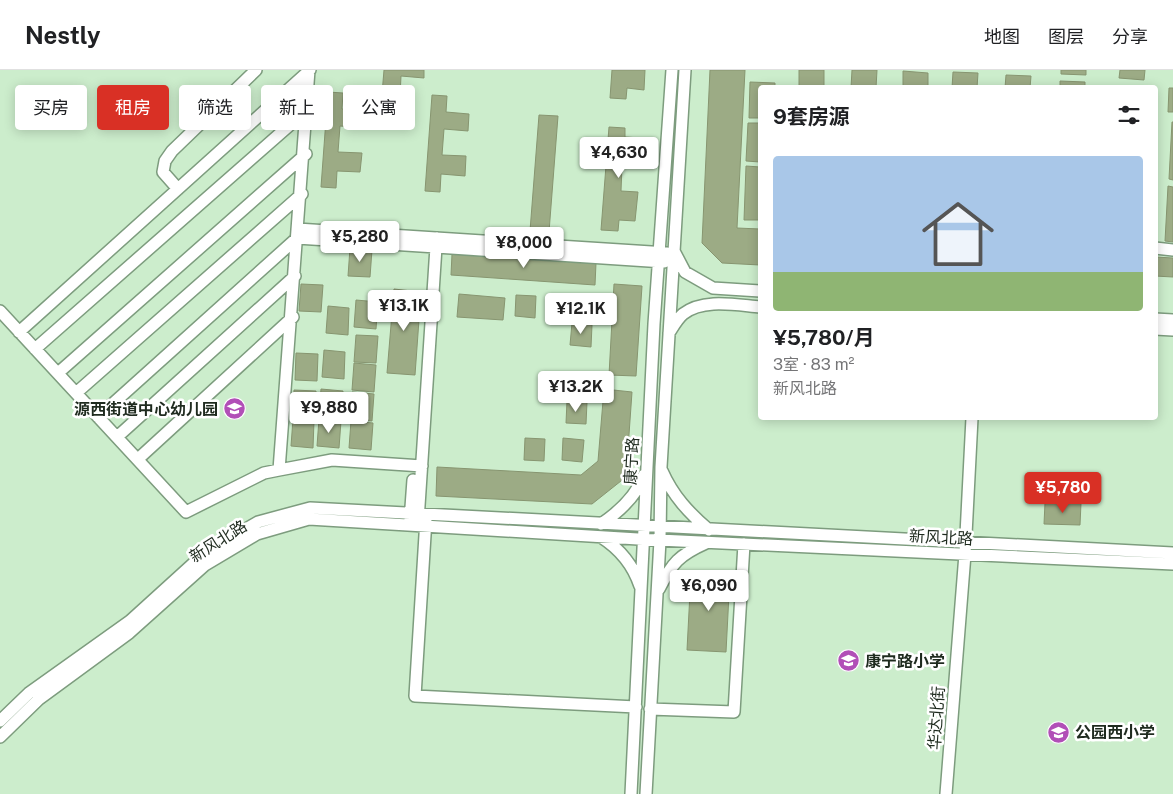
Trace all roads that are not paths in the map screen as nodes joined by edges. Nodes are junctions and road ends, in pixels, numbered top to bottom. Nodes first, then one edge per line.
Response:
1 (256, 70) edge
2 (310, 70) edge
3 (672, 70) edge
4 (685, 70) edge
5 (309, 85) edge
6 (284, 130) edge
7 (307, 130) edge
8 (305, 155) junction
9 (154, 161) dead end
10 (163, 172) junction
11 (178, 189) junction
12 (302, 194) junction
13 (299, 234) junction
14 (433, 242) junction
15 (1158, 248) edge
16 (1173, 250) edge
17 (674, 255) junction
18 (659, 257) junction
19 (296, 275) junction
20 (758, 291) edge
21 (758, 307) edge
22 (0, 310) edge
23 (293, 317) junction
24 (1158, 319) edge
25 (1173, 320) edge
26 (1158, 329) edge
27 (21, 330) junction
28 (1173, 330) edge
29 (669, 333) junction
30 (37, 347) junction
31 (60, 371) junction
32 (78, 391) junction
33 (101, 415) junction
34 (972, 420) edge
35 (979, 420) edge
36 (120, 435) junction
37 (140, 457) junction
38 (418, 462) junction
39 (281, 466) junction
40 (646, 466) junction
41 (661, 467) junction
42 (418, 520) junction
43 (600, 524) junction
44 (644, 527) junction
45 (660, 527) junction
46 (709, 530) junction
47 (600, 536) junction
48 (644, 539) junction
49 (660, 540) junction
50 (708, 542) junction
51 (744, 544) junction
52 (969, 549) junction
53 (1173, 553) edge
54 (1173, 564) edge
55 (642, 592) junction
56 (657, 593) junction
57 (636, 707) junction
58 (650, 709) junction
59 (0, 721) edge
60 (0, 737) edge
61 (631, 794) edge
62 (646, 794) edge
63 (946, 794) edge
64 (954, 794) edge

1 - 10 street
2 - 5 street
2 - 11 street
3 - 18 street, 康宁路
4 - 17 street, 康宁路
6 - 30 street
7 - 8 street
8 - 12 street
8 - 31 street
9 - 10 street
10 - 11 street
11 - 27 street
12 - 13 street
12 - 32 street
13 - 14 street
13 - 19 street
13 - 33 street
14 - 18 street
14 - 38 street
15 - 16 street
17 - 18 street
17 - 20 street
17 - 29 street, 康宁路
18 - 40 street, 康宁路
19 - 23 street
19 - 36 street
21 - 29 street
22 - 27 street
23 - 37 street
23 - 39 street
24 - 25 street
26 - 28 street
27 - 30 street
29 - 41 street, 康宁路
30 - 31 street
31 - 32 street
32 - 33 street
33 - 36 street
34 - 52 street
35 - 52 street
36 - 37 street
37 - 39 street
38 - 39 street
38 - 42 street
40 - 43 street
40 - 44 street, 康宁路
41 - 45 street, 康宁路
41 - 46 street
42 - 43 street, 新风北路
42 - 47 street, 新风北路
42 - 57 street
42 - 59 street, 新风北路
42 - 60 street, 新风北路
43 - 44 street, 新风北路
44 - 45 street, 新风北路
44 - 48 street, 康宁路
45 - 46 street, 新风北路
45 - 49 street, 康宁路
46 - 52 street, 新风北路
47 - 48 street, 新风北路
47 - 55 street
48 - 49 street, 新风北路
48 - 55 street, 康宁路
49 - 50 street, 新风北路
49 - 56 street, 康宁路
50 - 51 street, 新风北路
50 - 56 street
51 - 52 street, 新风北路
51 - 58 street
52 - 53 street, 新风北路
52 - 54 street, 新风北路
52 - 63 street, 华达北街
52 - 64 street, 华达北街
55 - 57 street, 康宁路
56 - 58 street, 康宁路
57 - 61 street, 康宁路
58 - 62 street, 康宁路

